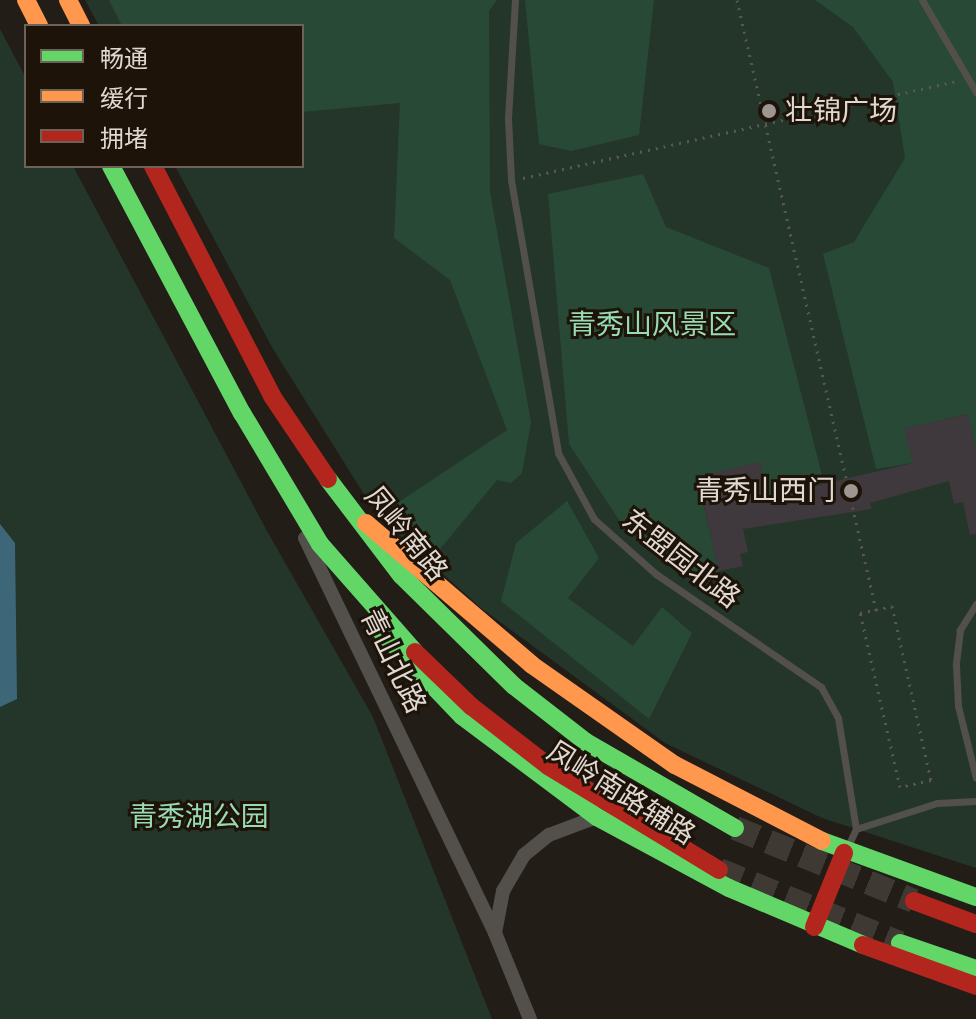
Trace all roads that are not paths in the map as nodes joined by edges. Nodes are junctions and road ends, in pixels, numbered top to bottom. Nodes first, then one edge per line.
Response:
1 (26, 0) edge
2 (68, 0) edge
3 (515, 0) edge
4 (922, 0) edge
5 (38, 24) edge
6 (80, 24) edge
7 (976, 92) edge
8 (112, 168) edge
9 (154, 168) edge
10 (242, 413) junction
11 (345, 505) junction
12 (307, 543) junction
13 (976, 604) edge
14 (976, 778) edge
15 (976, 801) edge
16 (597, 817) junction
17 (735, 828) tunnel mouth
18 (856, 829) junction
19 (844, 853) junction
20 (722, 863) tunnel mouth
21 (976, 897) edge
22 (914, 901) tunnel mouth
23 (976, 924) edge
24 (814, 927) junction
25 (495, 933) junction
26 (976, 954) edge
27 (976, 969) edge
28 (976, 986) edge
29 (530, 1019) edge

1 - 5 main road
2 - 6 main road
3 - 18 lane, 东盟园北路
4 - 7 lane
8 - 10 main road, 凤岭南路
9 - 11 main road, 凤岭南路
10 - 12 street, 青山北路
10 - 20 main road, 凤岭南路
11 - 17 main road, 凤岭南路
11 - 19 main road, 凤岭南路辅路
12 - 16 main road, 凤岭南路辅路
12 - 25 street, 青山北路
13 - 14 lane
15 - 18 lane
16 - 24 main road, 凤岭南路辅路
16 - 25 street
18 - 19 lane
19 - 21 main road, 凤岭南路辅路
19 - 24 main road
22 - 23 main road
24 - 28 main road, 凤岭南路辅路
25 - 29 street, 青山北路
26 - 27 main road

